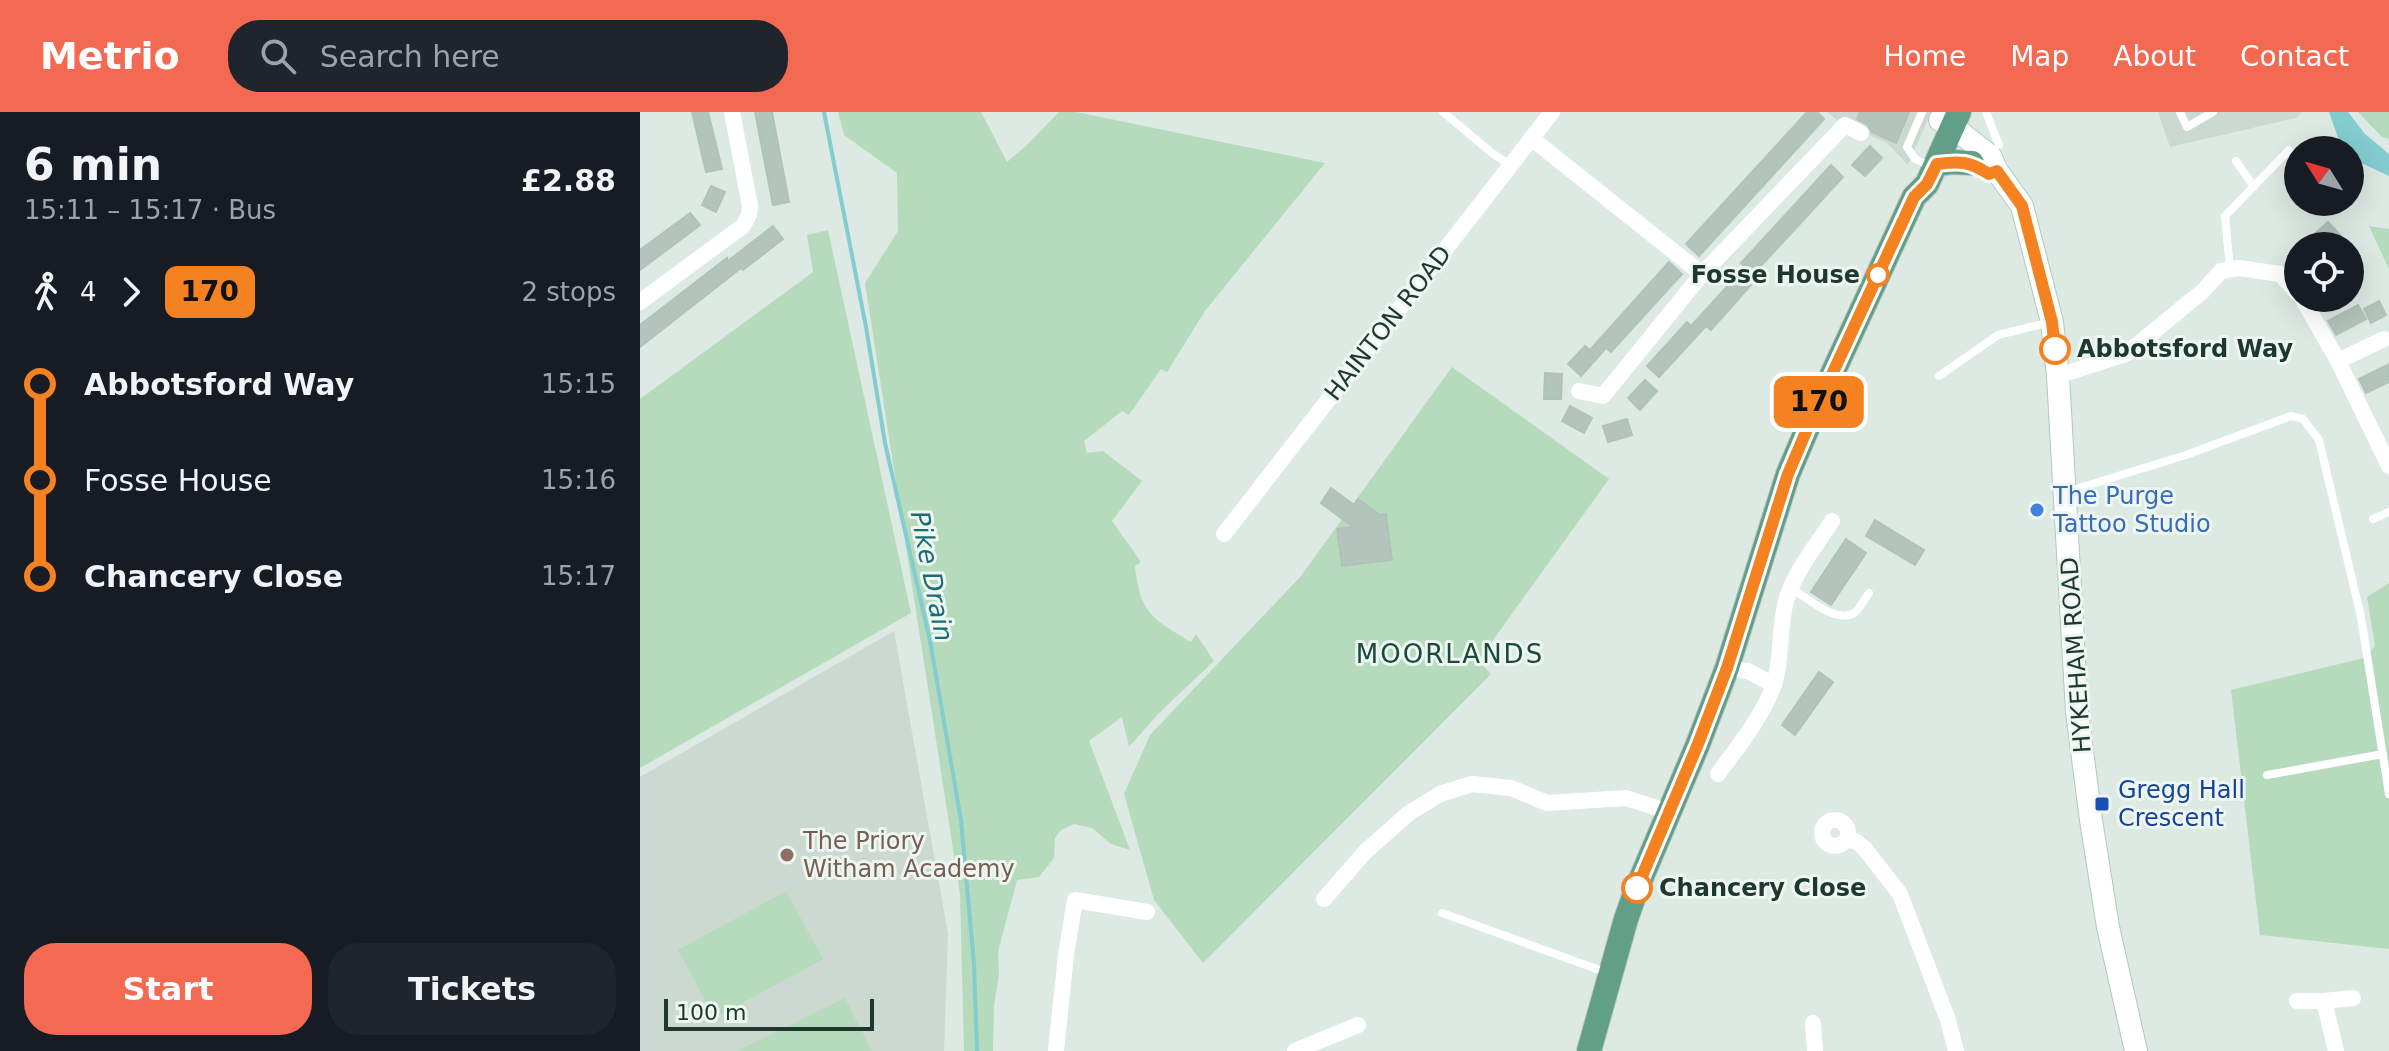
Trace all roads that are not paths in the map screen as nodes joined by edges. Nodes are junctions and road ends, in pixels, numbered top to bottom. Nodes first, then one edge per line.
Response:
1 (732, 112) edge
2 (1443, 112) edge
3 (1552, 112) edge
4 (1986, 112) edge
5 (2180, 112) edge
6 (2213, 112) edge
7 (1845, 118) edge
8 (1943, 122) edge
9 (1861, 133) dead end
10 (1531, 138) junction
11 (1999, 145) dead end
12 (2284, 155) edge
13 (2236, 161) dead end
14 (1972, 163) junction
15 (1510, 165) junction
16 (1931, 165) junction
17 (1997, 171) junction
18 (2254, 187) junction
19 (2230, 269) junction
20 (1702, 274) junction
21 (2284, 278) edge
22 (640, 302) edge
23 (2312, 312) edge
24 (2052, 322) junction
25 (2384, 339) dead end
26 (2338, 361) junction
27 (1939, 376) dead end
28 (2058, 376) junction
29 (1579, 391) dead end
30 (2389, 466) edge
31 (2065, 492) junction
32 (2389, 512) edge
33 (2373, 519) dead end
34 (1832, 521) dead end
35 (1224, 534) dead end
36 (1791, 588) junction
37 (1869, 593) dead end
38 (1727, 668) junction
39 (1774, 685) junction
40 (2383, 754) junction
41 (1718, 774) dead end
42 (2267, 775) dead end
43 (2389, 794) edge
44 (1669, 812) junction
45 (1847, 839) dead end
46 (1324, 899) dead end
47 (1147, 912) dead end
48 (1442, 913) dead end
49 (1609, 974) junction
50 (2353, 998) dead end
51 (2297, 1001) dead end
52 (2324, 1001) junction
53 (1813, 1023) dead end
54 (1358, 1025) dead end
55 (1056, 1051) edge
56 (1295, 1051) edge
57 (1589, 1051) edge
58 (1815, 1051) edge
59 (1956, 1051) edge
60 (2136, 1051) edge
61 (2336, 1051) edge

1 - 22 street
2 - 15 lane
3 - 10 street, HAINTON ROAD
4 - 11 lane
5 - 6 lane
7 - 9 street
7 - 20 street
8 - 14 street
8 - 16 main road
8 - 17 street, HYKEHAM ROAD
10 - 15 street, HAINTON ROAD
10 - 20 street
12 - 18 lane
13 - 18 lane
14 - 16 main road
14 - 17 street
15 - 35 street, HAINTON ROAD
16 - 38 main road
17 - 24 street, HYKEHAM ROAD
18 - 19 lane
19 - 21 street
19 - 28 street
20 - 29 street
23 - 26 street
24 - 27 lane
24 - 28 street, HYKEHAM ROAD
25 - 26 street
26 - 30 street
28 - 31 street, HYKEHAM ROAD
31 - 40 lane
31 - 60 street, HYKEHAM ROAD
32 - 33 lane
34 - 36 street
36 - 37 lane
36 - 39 street
38 - 39 street
38 - 44 main road
39 - 41 street
40 - 42 lane
40 - 43 lane
44 - 46 street
44 - 49 main road
45 - 59 street
47 - 55 street
48 - 49 lane
49 - 57 main road
50 - 52 street
51 - 52 street
52 - 61 street
53 - 58 street
54 - 56 street

